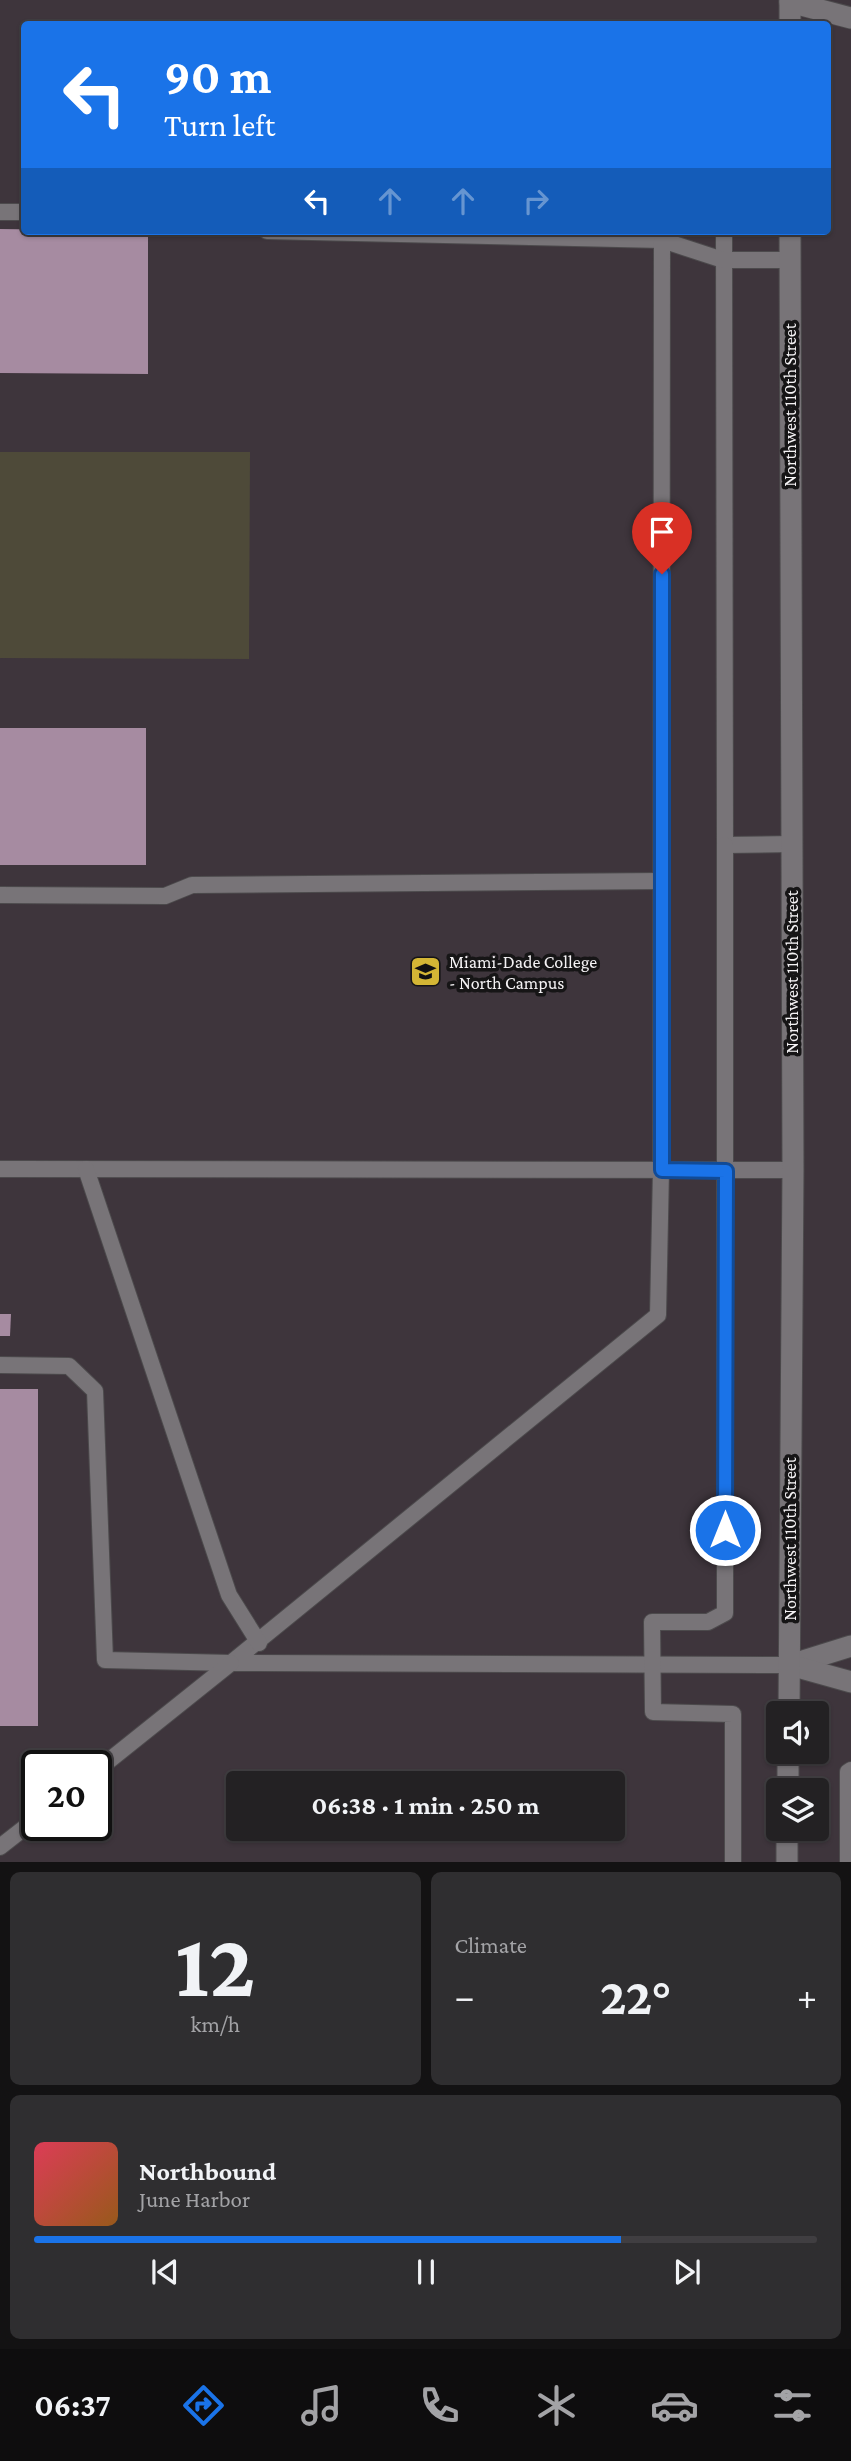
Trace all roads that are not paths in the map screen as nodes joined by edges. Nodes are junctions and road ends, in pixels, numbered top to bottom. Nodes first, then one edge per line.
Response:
1 (789, 1) edge
2 (851, 18) edge
3 (790, 21) edge
4 (0, 212) edge
5 (21, 212) edge
6 (584, 235) edge
7 (724, 235) edge
8 (790, 235) edge
9 (663, 236) edge
10 (723, 260) junction
11 (790, 260) junction
12 (792, 844) junction
13 (725, 845) junction
14 (662, 881) junction
15 (0, 895) edge
16 (0, 1168) edge
17 (86, 1169) junction
18 (662, 1170) junction
19 (793, 1170) junction
20 (726, 1171) junction
21 (0, 1365) edge
22 (259, 1643) junction
23 (851, 1646) edge
24 (232, 1663) junction
25 (651, 1664) junction
26 (790, 1665) junction
27 (851, 1682) edge
28 (789, 1701) edge
29 (112, 1759) edge
30 (851, 1770) edge
31 (21, 1831) edge
32 (788, 1841) edge
33 (0, 1847) edge
34 (733, 1862) edge
35 (787, 1862) edge
36 (848, 1862) edge

1 - 2 street
1 - 3 street
4 - 5 lane
6 - 9 lane
7 - 10 lane
8 - 11 street, Northwest 110th Street
9 - 10 lane
9 - 14 lane
10 - 11 lane
10 - 13 lane
11 - 12 street, Northwest 110th Street
12 - 13 lane
12 - 19 street, Northwest 110th Street
13 - 20 lane
14 - 15 lane
14 - 18 lane
16 - 17 lane
17 - 18 lane
17 - 22 lane
18 - 20 lane
18 - 22 lane
19 - 20 lane
19 - 26 street, Northwest 110th Street
20 - 25 lane
21 - 24 lane
22 - 24 lane
23 - 26 street
24 - 25 lane
24 - 29 lane
25 - 26 lane
25 - 34 lane
26 - 27 street
26 - 28 street, Northwest 110th Street
30 - 36 lane
31 - 33 lane
32 - 35 street

